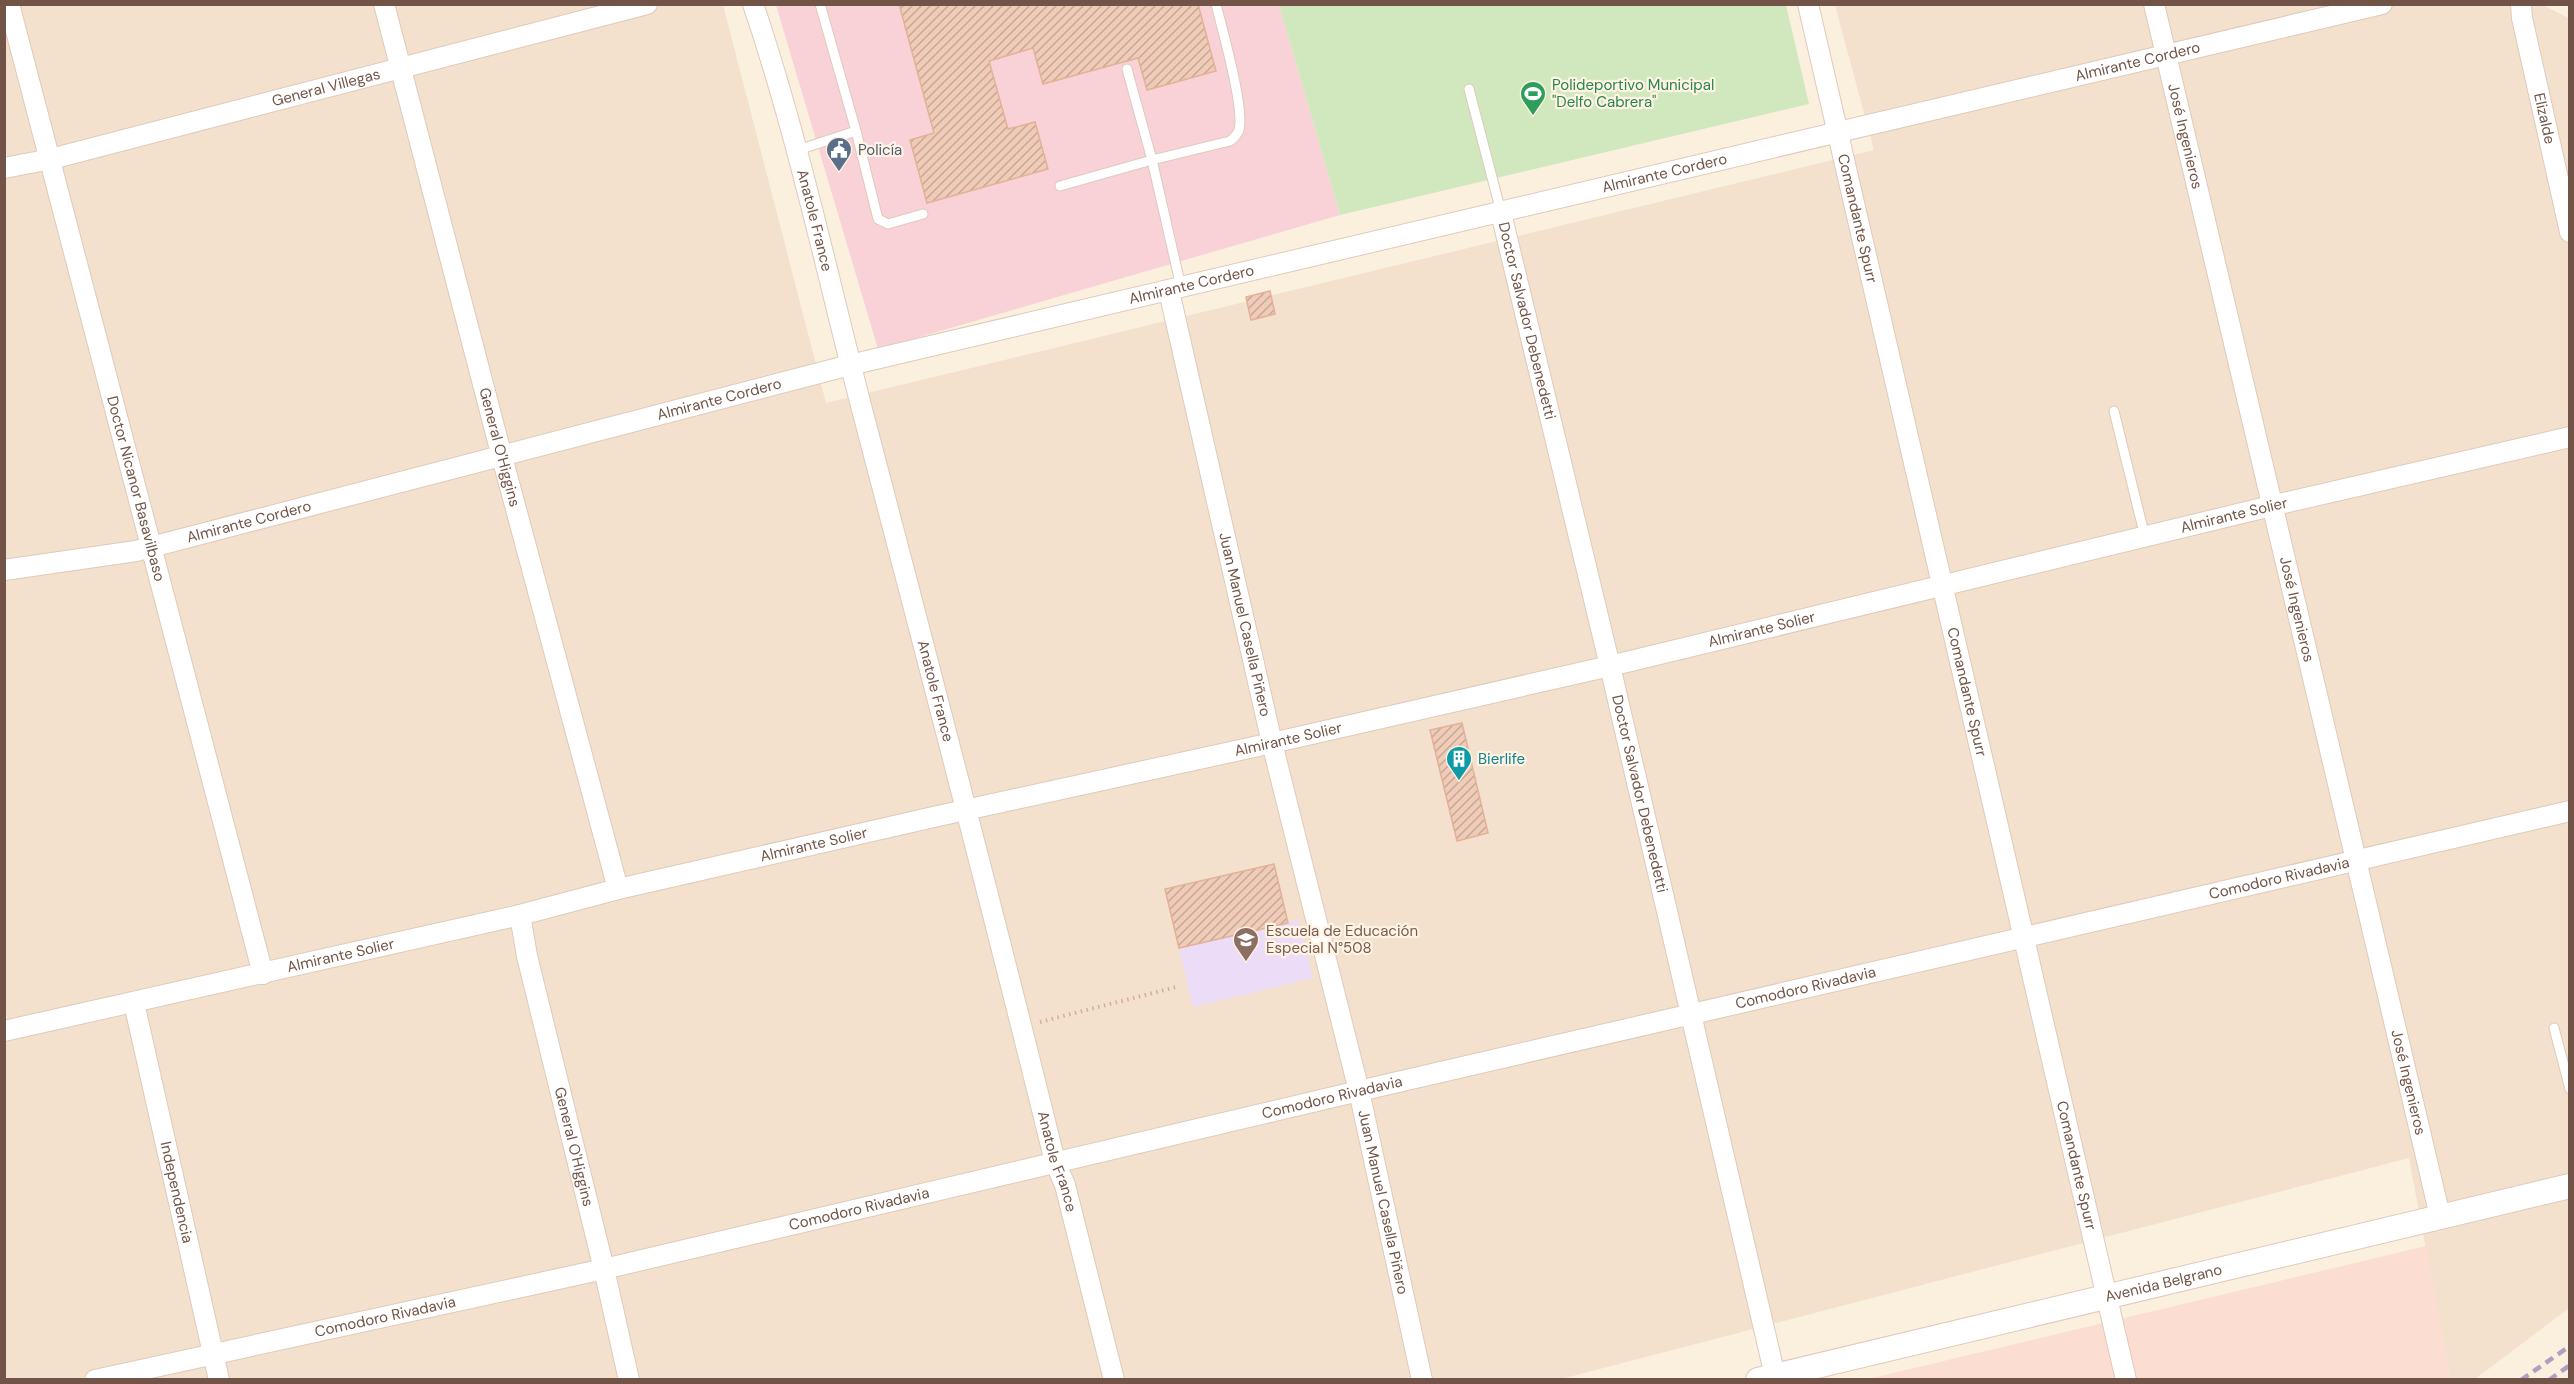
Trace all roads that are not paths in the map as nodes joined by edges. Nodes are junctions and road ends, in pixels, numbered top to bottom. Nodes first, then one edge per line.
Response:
1 (9, 4) edge
2 (384, 4) edge
3 (647, 4) edge
4 (753, 4) edge
5 (820, 4) edge
6 (1216, 4) edge
7 (1808, 4) edge
8 (2154, 4) edge
9 (2382, 4) edge
10 (2521, 4) edge
11 (2165, 57) junction
12 (1127, 69) dead end
13 (401, 70) junction
14 (1469, 89) dead end
15 (856, 131) junction
16 (1838, 132) junction
17 (798, 150) junction
18 (51, 159) junction
19 (1152, 160) junction
20 (4, 168) edge
21 (1060, 186) dead end
22 (1501, 213) junction
23 (923, 214) dead end
24 (2570, 232) edge
25 (1175, 289) junction
26 (850, 365) junction
27 (2114, 411) dead end
28 (2570, 437) edge
29 (502, 457) junction
30 (2271, 506) junction
31 (2145, 537) junction
32 (153, 547) junction
33 (4, 570) edge
34 (1944, 586) junction
35 (1610, 666) junction
36 (1272, 743) junction
37 (967, 809) junction
38 (2570, 811) edge
39 (2355, 860) junction
40 (618, 890) junction
41 (520, 915) junction
42 (2023, 937) junction
43 (263, 974) junction
44 (134, 1003) junction
45 (1691, 1015) junction
46 (2554, 1028) dead end
47 (4, 1031) edge
48 (2570, 1089) edge
49 (1359, 1091) junction
50 (1056, 1162) junction
51 (2570, 1186) edge
52 (2440, 1216) junction
53 (604, 1269) junction
54 (2108, 1297) junction
55 (213, 1354) junction
56 (1766, 1378) edge
57 (95, 1380) edge
58 (219, 1380) edge
59 (629, 1380) edge
60 (1114, 1380) edge
61 (1422, 1380) edge
62 (2126, 1380) edge

1 - 18 street, Doctor Nicanor Basavilbaso
2 - 13 street, General O'Higgins
3 - 13 street, General Villegas
4 - 17 street, Anatole France
5 - 15 lane
6 - 19 lane
7 - 16 street, Comandante Spurr
8 - 11 street, José Ingenieros
9 - 11 street, Almirante Cordero
10 - 24 street, Elizalde
11 - 16 street, Almirante Cordero
11 - 30 street, José Ingenieros
12 - 19 lane
13 - 18 street, General Villegas
13 - 29 street, General O'Higgins
14 - 22 lane
15 - 17 lane
15 - 23 lane
16 - 22 street, Almirante Cordero
16 - 34 street, Comandante Spurr
17 - 26 street, Anatole France
18 - 20 street, General Villegas
18 - 32 street, Doctor Nicanor Basavilbaso
19 - 21 lane
19 - 25 lane
22 - 25 street, Almirante Cordero
22 - 35 street, Doctor Salvador Debenedetti
25 - 26 street, Almirante Cordero
25 - 36 street, Juan Manuel Casella Piñero
26 - 29 street, Almirante Cordero
26 - 37 street, Anatole France
27 - 31 lane
28 - 30 street, Almirante Solier
29 - 32 street, Almirante Cordero
29 - 40 street, General O'Higgins
30 - 31 street, Almirante Solier
30 - 39 street, José Ingenieros
31 - 34 street, Almirante Solier
32 - 33 street, Almirante Cordero
32 - 43 street, Doctor Nicanor Basavilbaso
34 - 35 street, Almirante Solier
34 - 42 street, Comandante Spurr
35 - 36 street, Almirante Solier
35 - 45 street, Doctor Salvador Debenedetti
36 - 37 street, Almirante Solier
36 - 49 street, Juan Manuel Casella Piñero
37 - 40 street, Almirante Solier
37 - 50 street, Anatole France
38 - 39 street, Comodoro Rivadavia
39 - 42 street, Comodoro Rivadavia
39 - 52 street, José Ingenieros
40 - 41 street, Almirante Solier
41 - 43 street, Almirante Solier
41 - 53 street, General O'Higgins
42 - 45 street, Comodoro Rivadavia
42 - 54 street, Comandante Spurr
43 - 44 street, Almirante Solier
44 - 47 street, Almirante Solier
44 - 55 street, Independencia
45 - 49 street, Comodoro Rivadavia
45 - 56 street, Doctor Salvador Debenedetti
46 - 48 lane
49 - 50 street, Comodoro Rivadavia
49 - 61 street, Juan Manuel Casella Piñero
50 - 53 street, Comodoro Rivadavia
50 - 60 street, Anatole France
51 - 52 street, Avenida Belgrano
52 - 54 street, Avenida Belgrano
53 - 55 street, Comodoro Rivadavia
53 - 59 street, General O'Higgins
54 - 56 street, Avenida Belgrano
54 - 62 street, Comandante Spurr
55 - 57 street, Comodoro Rivadavia
55 - 58 street, Independencia

